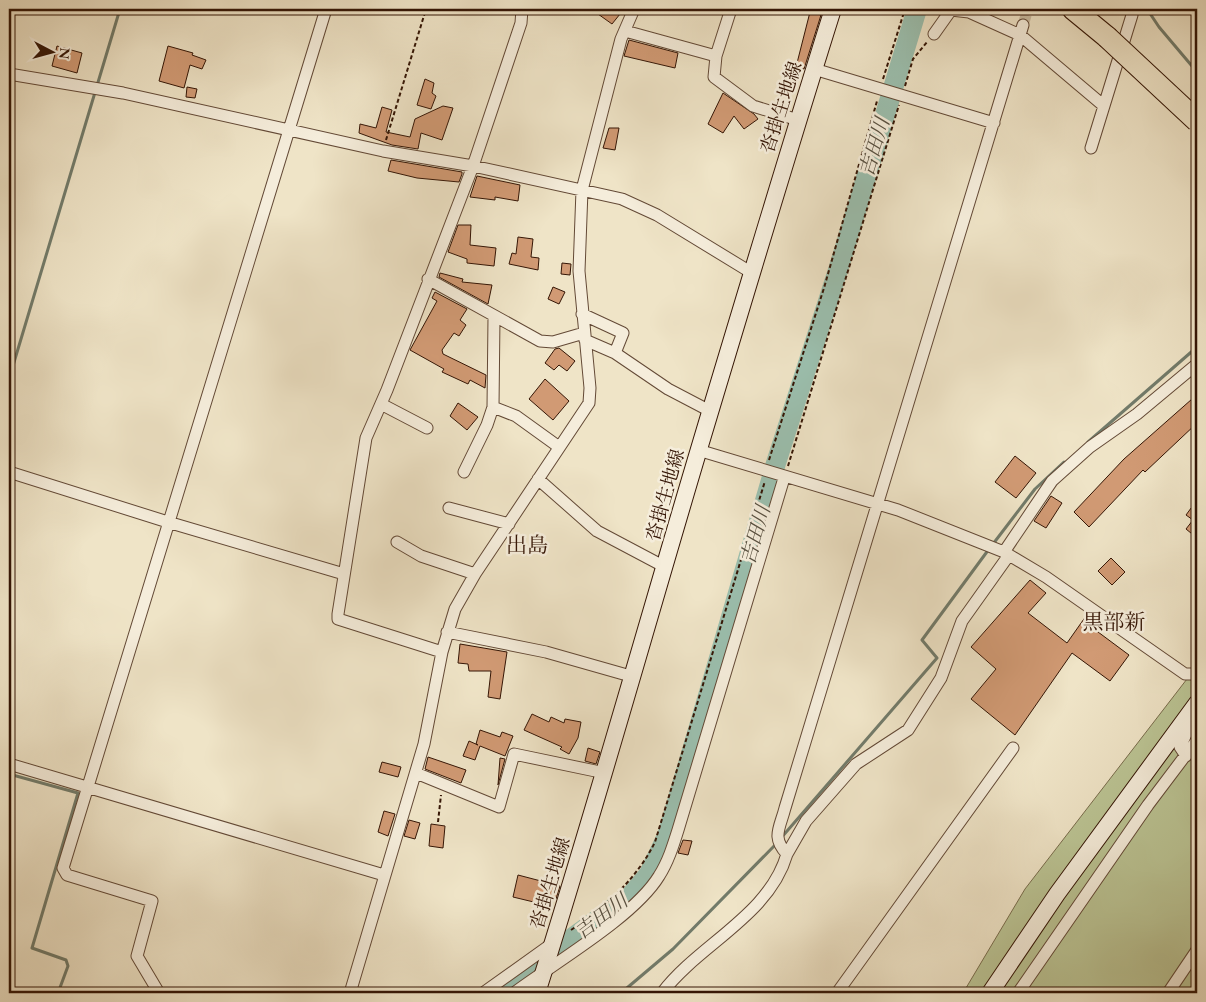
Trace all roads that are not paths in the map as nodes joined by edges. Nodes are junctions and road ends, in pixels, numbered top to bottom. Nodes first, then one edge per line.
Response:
1 (326, 9) edge
2 (522, 9) edge
3 (634, 9) edge
4 (731, 9) edge
5 (832, 9) edge
6 (1073, 9) edge
7 (1131, 11) edge
8 (625, 30) junction
9 (1022, 30) junction
10 (934, 34) road end
11 (716, 56) junction
12 (814, 69) junction
13 (9, 74) edge
14 (1104, 106) junction
15 (798, 120) junction
16 (1197, 121) edge
17 (994, 123) junction
18 (290, 129) junction
19 (1091, 148) dead end
20 (473, 166) junction
21 (582, 190) junction
22 (752, 273) junction
23 (428, 279) junction
24 (582, 314) junction
25 (494, 317) junction
26 (584, 336) junction
27 (615, 353) junction
28 (1197, 364) edge
29 (381, 404) junction
30 (493, 407) junction
31 (710, 411) junction
32 (427, 428) dead end
33 (559, 448) junction
34 (698, 450) junction
35 (9, 472) edge
36 (464, 472) dead end
37 (784, 477) junction
38 (538, 479) junction
39 (878, 504) junction
40 (449, 508) dead end
41 (170, 524) junction
42 (508, 524) junction
43 (397, 542) dead end
44 (1006, 554) junction
45 (665, 567) junction
46 (344, 574) junction
47 (475, 574) junction
48 (447, 632) junction
49 (442, 652) junction
50 (1197, 674) edge
51 (634, 678) junction
52 (1197, 704) edge
53 (1197, 709) edge
54 (1197, 740) edge
55 (1013, 748) dead end
56 (1186, 756) junction
57 (9, 764) edge
58 (416, 773) junction
59 (605, 773) junction
60 (89, 788) junction
61 (787, 854) junction
62 (384, 875) junction
63 (553, 944) junction
64 (1197, 950) edge
65 (544, 971) junction
66 (159, 993) edge
67 (350, 993) edge
68 (483, 993) edge
69 (514, 993) edge
70 (537, 993) edge
71 (662, 993) edge
72 (837, 993) edge
73 (990, 993) edge
74 (1018, 993) edge
75 (1168, 993) edge

1 - 18 street
2 - 20 street
3 - 8 street
4 - 11 street
5 - 12 main road, 沓掛生地線
6 - 16 highway, bridge
7 - 14 street
8 - 11 street
8 - 21 street
9 - 10 street
9 - 14 street
9 - 17 street
11 - 15 street
12 - 15 main road, 沓掛生地線
12 - 17 street
13 - 18 street
14 - 19 street
15 - 22 main road, 沓掛生地線
17 - 39 street
18 - 20 street
18 - 41 street
20 - 21 street
20 - 23 street
21 - 22 street
21 - 24 street
22 - 31 main road, 沓掛生地線
23 - 25 street
23 - 29 street
24 - 26 street
24 - 27 street
25 - 26 street
25 - 30 street
26 - 27 street
26 - 33 street
27 - 31 street
28 - 44 street
29 - 32 street
29 - 46 street
30 - 33 street
30 - 36 street
31 - 34 main road, 沓掛生地線
33 - 38 street
34 - 37 street
34 - 45 main road, 沓掛生地線
35 - 41 street
37 - 39 street
37 - 65 street
38 - 42 street
38 - 45 street
39 - 44 street
39 - 61 street
40 - 42 street
41 - 46 street
41 - 60 street
42 - 47 street
43 - 47 street
44 - 50 street
44 - 61 street
45 - 51 main road, 沓掛生地線
46 - 49 street
47 - 48 street
48 - 49 street
48 - 51 street
49 - 58 street
51 - 59 main road, 沓掛生地線
52 - 73 main road
53 - 56 street
54 - 56 street
55 - 72 street
56 - 74 street
57 - 60 street
58 - 59 street
58 - 62 street
59 - 63 main road, 沓掛生地線
60 - 62 street
60 - 66 street
61 - 71 street
62 - 67 street
63 - 65 main road, 沓掛生地線
63 - 68 street
64 - 75 street
65 - 69 street
65 - 70 main road, 沓掛生地線

